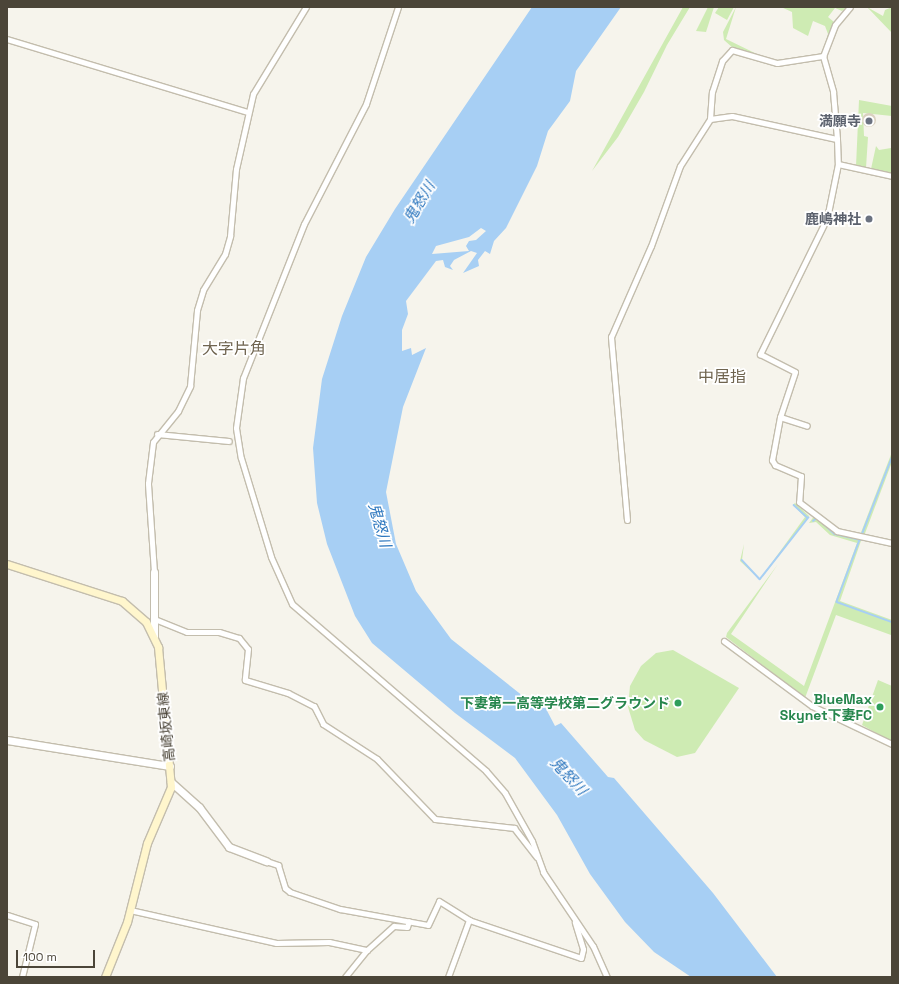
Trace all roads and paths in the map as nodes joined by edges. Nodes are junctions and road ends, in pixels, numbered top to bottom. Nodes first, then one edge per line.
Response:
1 (306, 7) edge
2 (398, 7) edge
3 (850, 7) edge
4 (7, 39) edge
5 (823, 56) junction
6 (247, 112) junction
7 (710, 119) junction
8 (837, 139) junction
9 (838, 164) junction
10 (892, 176) edge
11 (780, 417) junction
12 (807, 426) dead end
13 (157, 434) junction
14 (229, 441) dead end
15 (627, 520) dead end
16 (892, 543) edge
17 (7, 564) edge
18 (154, 572) joint
19 (157, 620) junction
20 (154, 636) junction
21 (724, 641) dead end
22 (7, 740) edge
23 (892, 744) edge
24 (170, 766) junction
25 (171, 782) junction
26 (537, 857) junction
27 (266, 861) joint
28 (130, 910) junction
29 (7, 915) edge
30 (573, 916) junction
31 (469, 920) junction
32 (409, 921) junction
33 (367, 950) junction
34 (22, 977) edge
35 (105, 977) edge
36 (345, 977) edge
37 (448, 977) edge
38 (607, 977) edge

1 - 6 street
2 - 26 street
3 - 5 street
4 - 6 street
5 - 7 street
5 - 8 street
6 - 13 street
7 - 8 street
7 - 15 street
8 - 9 street
9 - 10 street
9 - 11 street
11 - 12 street
11 - 16 street
13 - 14 street
13 - 18 street
17 - 20 main road, 高崎坂東線
18 - 19 street
19 - 20 street
19 - 26 street
20 - 24 main road, 高崎坂東線
21 - 23 street
22 - 24 street
24 - 25 main road, 高崎坂東線
25 - 27 street
25 - 28 main road, 高崎坂東線
26 - 30 street
27 - 32 street
28 - 33 street
28 - 35 main road, 高崎坂東線
29 - 34 street
30 - 31 street
30 - 38 street
31 - 32 street
31 - 37 street
32 - 33 street
33 - 36 street

